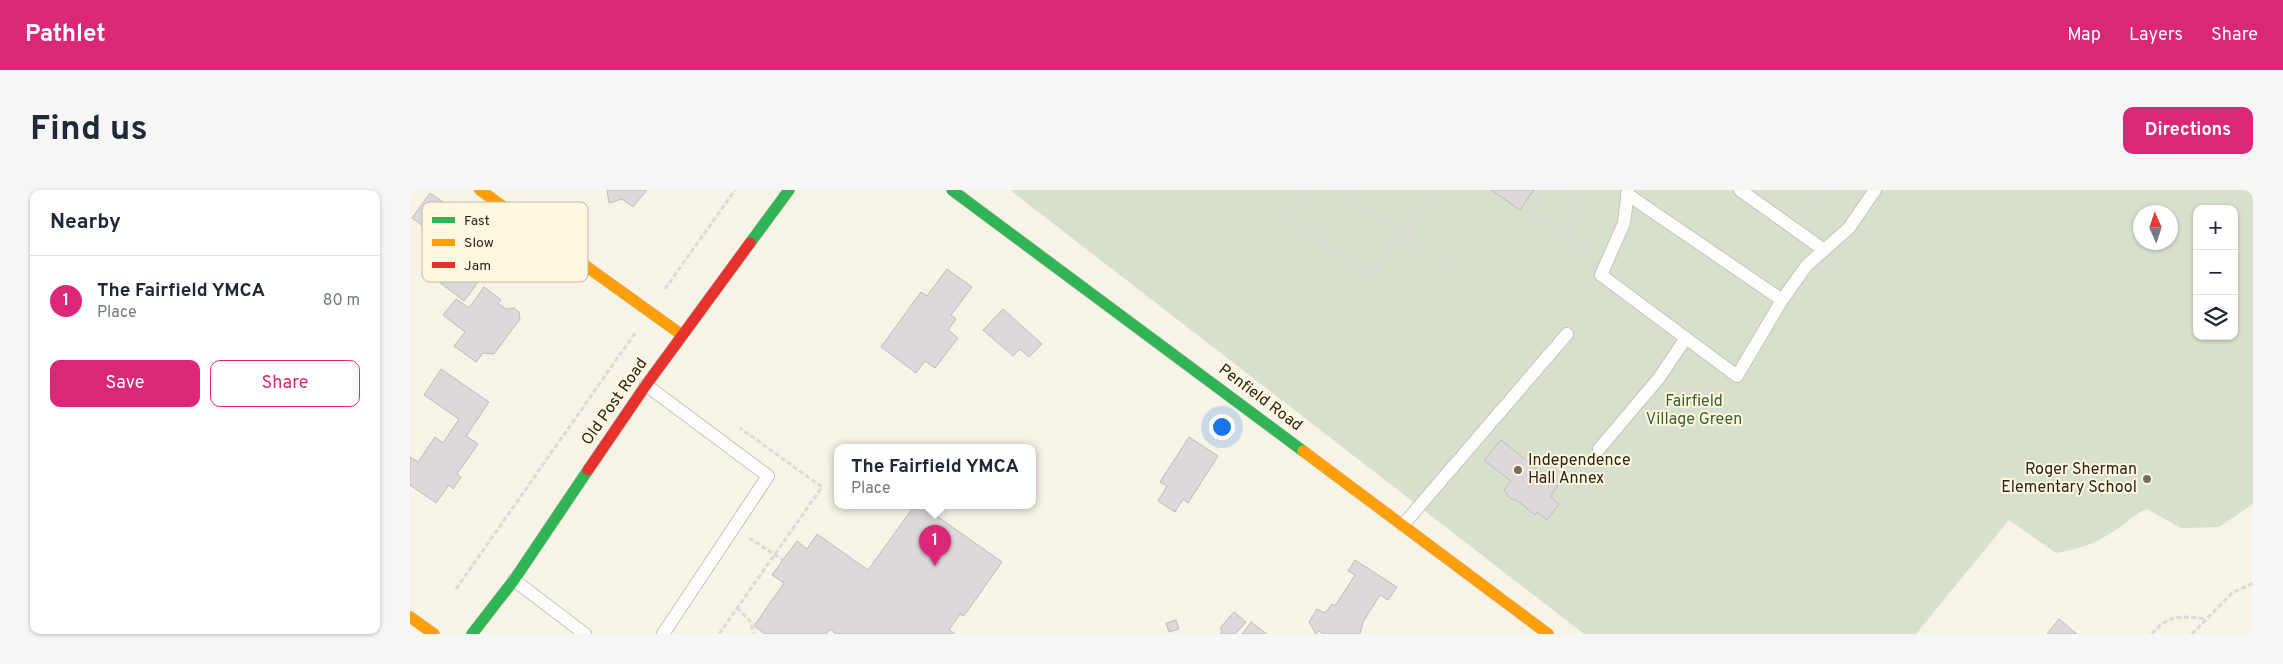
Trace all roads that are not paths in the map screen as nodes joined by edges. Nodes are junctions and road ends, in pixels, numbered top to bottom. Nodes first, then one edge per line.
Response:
1 (480, 190) edge
2 (789, 190) edge
3 (952, 190) edge
4 (1740, 190) edge
5 (1874, 190) edge
6 (1628, 192) edge
7 (497, 202) edge
8 (1824, 250) junction
9 (588, 268) edge
10 (1782, 300) junction
11 (1566, 334) dead end
12 (682, 335) junction
13 (1686, 338) junction
14 (646, 385) junction
15 (1599, 449) road end
16 (1403, 525) junction
17 (514, 580) junction
18 (410, 616) edge
19 (434, 634) edge
20 (472, 634) edge
21 (585, 634) edge
22 (663, 634) edge
23 (1548, 634) edge

1 - 7 street
2 - 12 street, Old Post Road
3 - 16 street, Penfield Road
4 - 8 lane
5 - 8 lane
6 - 10 lane
6 - 13 lane
8 - 10 lane
9 - 12 street
10 - 13 lane
11 - 16 lane
12 - 14 street, Old Post Road
13 - 15 lane
14 - 17 street, Old Post Road
14 - 22 lane
16 - 23 street, Penfield Road
17 - 20 street, Old Post Road
17 - 21 lane
18 - 19 street

